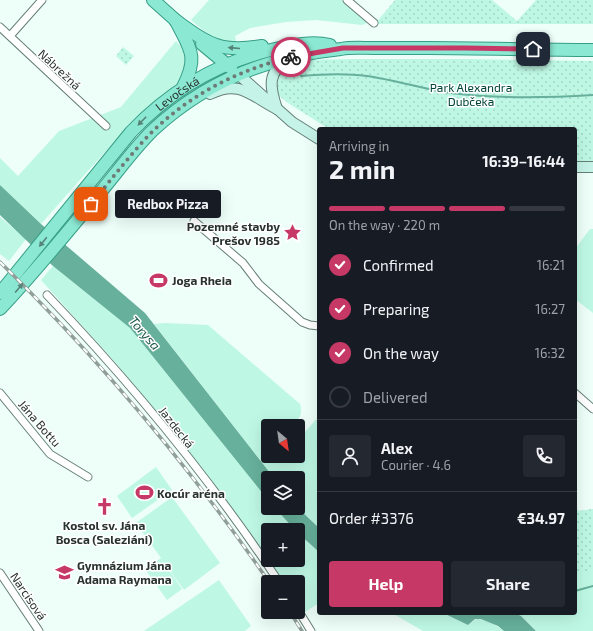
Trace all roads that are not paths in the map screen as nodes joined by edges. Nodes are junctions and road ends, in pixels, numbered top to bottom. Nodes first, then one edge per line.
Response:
1 (42, 0) edge
2 (153, 0) edge
3 (347, 0) edge
4 (175, 20) junction
5 (374, 23) dead end
6 (0, 26) edge
7 (10, 36) junction
8 (300, 50) junction
9 (593, 50) edge
10 (226, 64) junction
11 (238, 74) junction
12 (183, 87) junction
13 (277, 109) junction
14 (106, 126) dead end
15 (151, 132) junction
16 (317, 138) edge
17 (577, 167) edge
18 (593, 167) edge
19 (194, 220) dead end
20 (32, 264) junction
21 (0, 293) edge
22 (47, 295) dead end
23 (0, 310) edge
24 (317, 326) edge
25 (0, 393) edge
26 (577, 395) edge
27 (593, 409) edge
28 (88, 477) dead end
29 (0, 573) edge
30 (274, 575) edge
31 (304, 619) edge
32 (39, 631) edge
33 (312, 631) edge

1 - 7 street
2 - 4 main road
3 - 5 street
8 -> 4 main road
4 - 10 main road
4 - 12 main road
6 - 7 street, Nábrežná
7 - 14 street, Nábrežná
8 - 9 main road, Levočská
8 - 10 main road, Levočská
8 - 11 main road, Levočská
8 - 13 street
10 - 11 main road
10 - 12 main road, Levočská
11 - 13 street
11 - 15 main road, Levočská
12 -> 20 main road, Levočská
13 - 15 street
13 - 16 street
15 - 20 main road, Levočská
17 - 18 street
19 - 24 street
20 - 21 main road
23 -> 20 main road
22 - 30 street, Jazdecká
25 - 28 street, Jána Bottu
26 - 27 street
29 - 32 street, Narcisová
31 - 33 street

